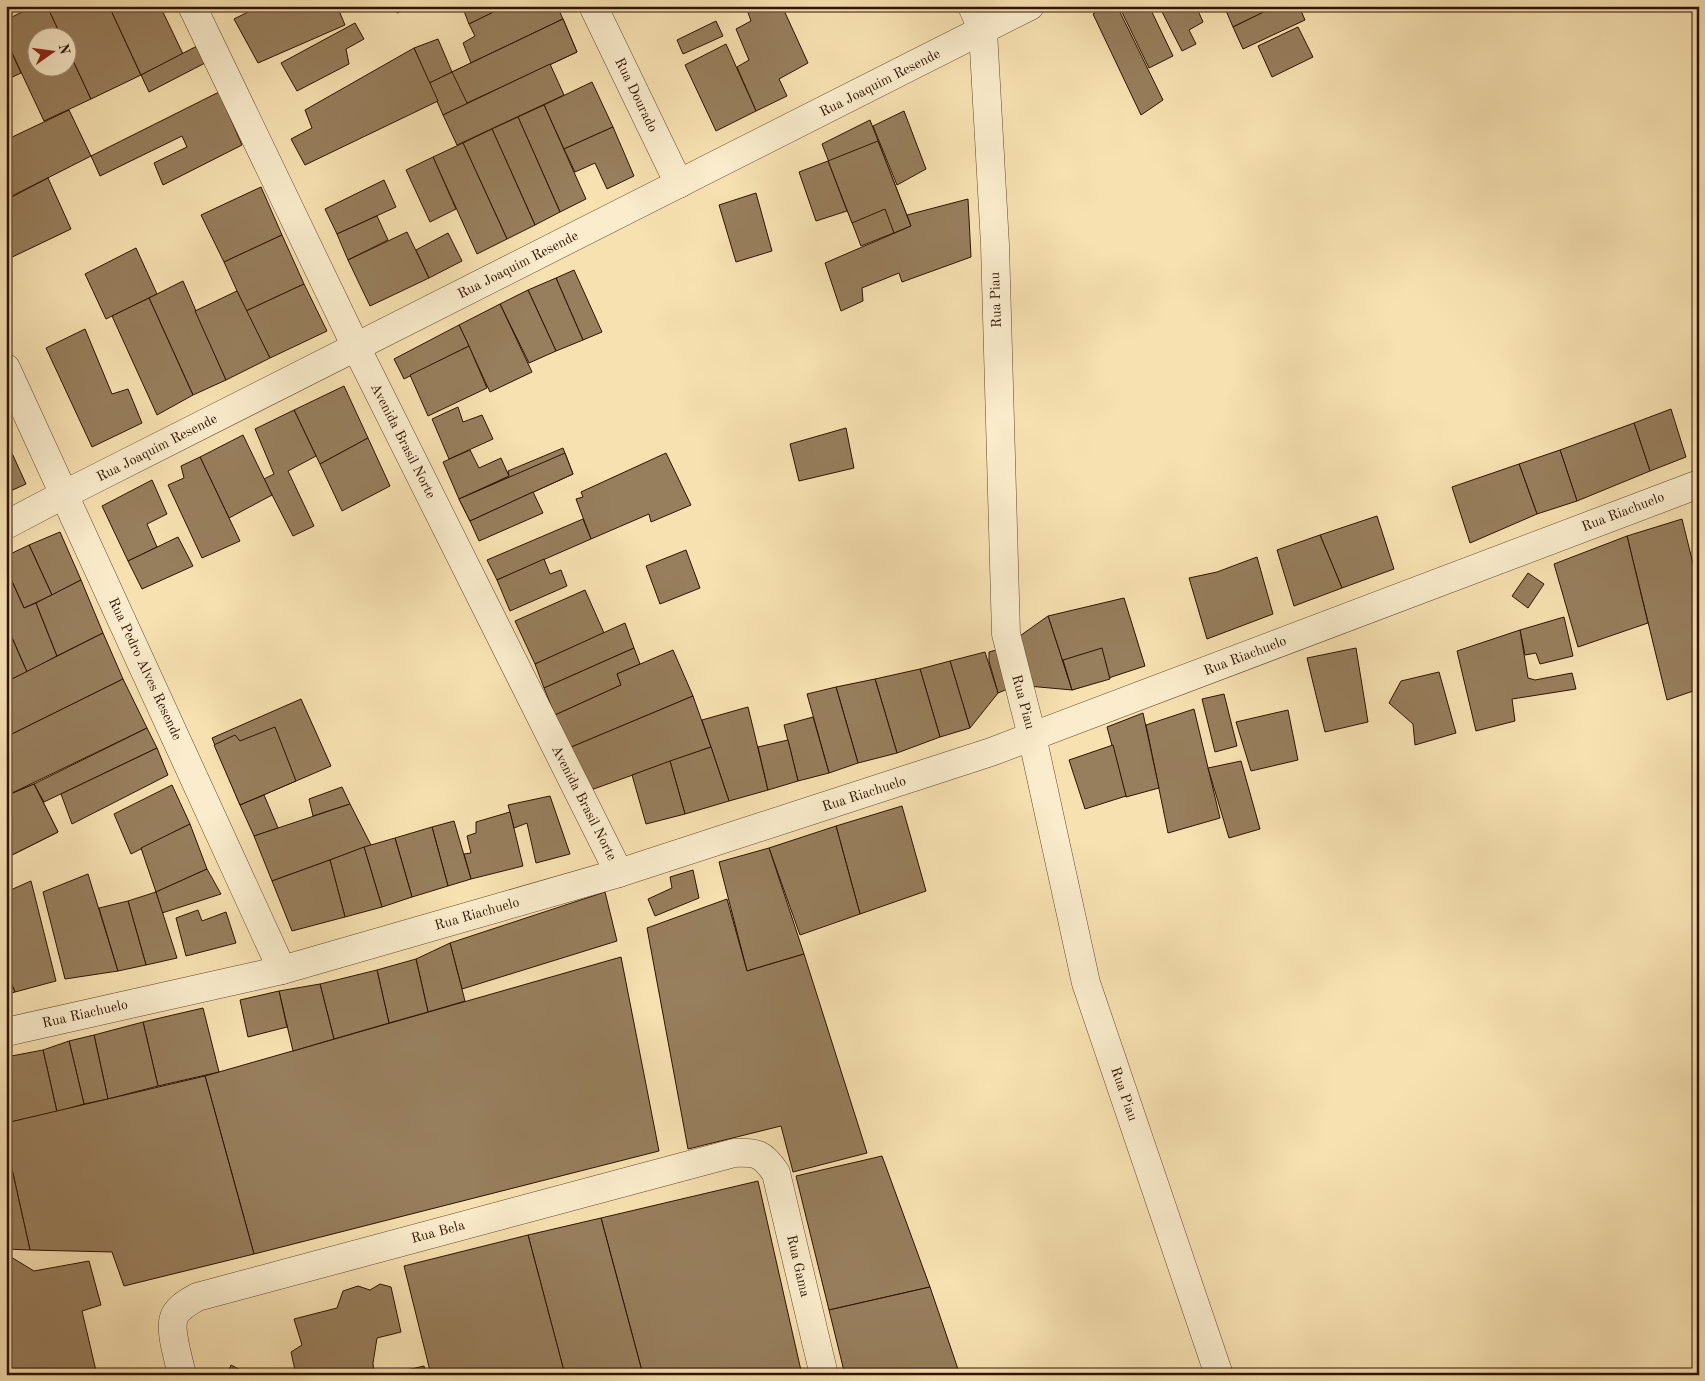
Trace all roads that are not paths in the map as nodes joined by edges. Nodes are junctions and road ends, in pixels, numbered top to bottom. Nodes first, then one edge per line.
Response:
1 (192, 6) edge
2 (594, 6) edge
3 (972, 6) edge
4 (1030, 6) edge
5 (983, 31) junction
6 (679, 184) junction
7 (356, 347) junction
8 (6, 368) edge
9 (1699, 484) edge
10 (65, 494) junction
11 (6, 525) edge
12 (1032, 736) junction
13 (619, 873) junction
14 (282, 970) junction
15 (6, 1032) edge
16 (767, 1159) joint
17 (182, 1375) edge
18 (824, 1375) edge
19 (1219, 1375) edge

1 - 7 street, Avenida Brasil Norte
2 - 6 street, Rua Dourado
3 - 5 street, Rua Piau
4 - 5 street, Rua Joaquim Resende
5 - 6 street, Rua Joaquim Resende
5 - 12 street, Rua Piau
6 - 7 street, Rua Joaquim Resende
7 - 10 street, Rua Joaquim Resende
7 - 13 street, Avenida Brasil Norte
8 - 10 street, Rua Pedro Alves Resende
9 - 12 street, Rua Riachuelo
10 - 11 street, Rua Joaquim Resende
10 - 14 street, Rua Pedro Alves Resende
12 - 13 street, Rua Riachuelo
12 - 19 street, Rua Piau
13 - 14 street, Rua Riachuelo
14 - 15 street, Rua Riachuelo
16 - 17 street, Rua Bela
16 - 18 street, Rua Gama

